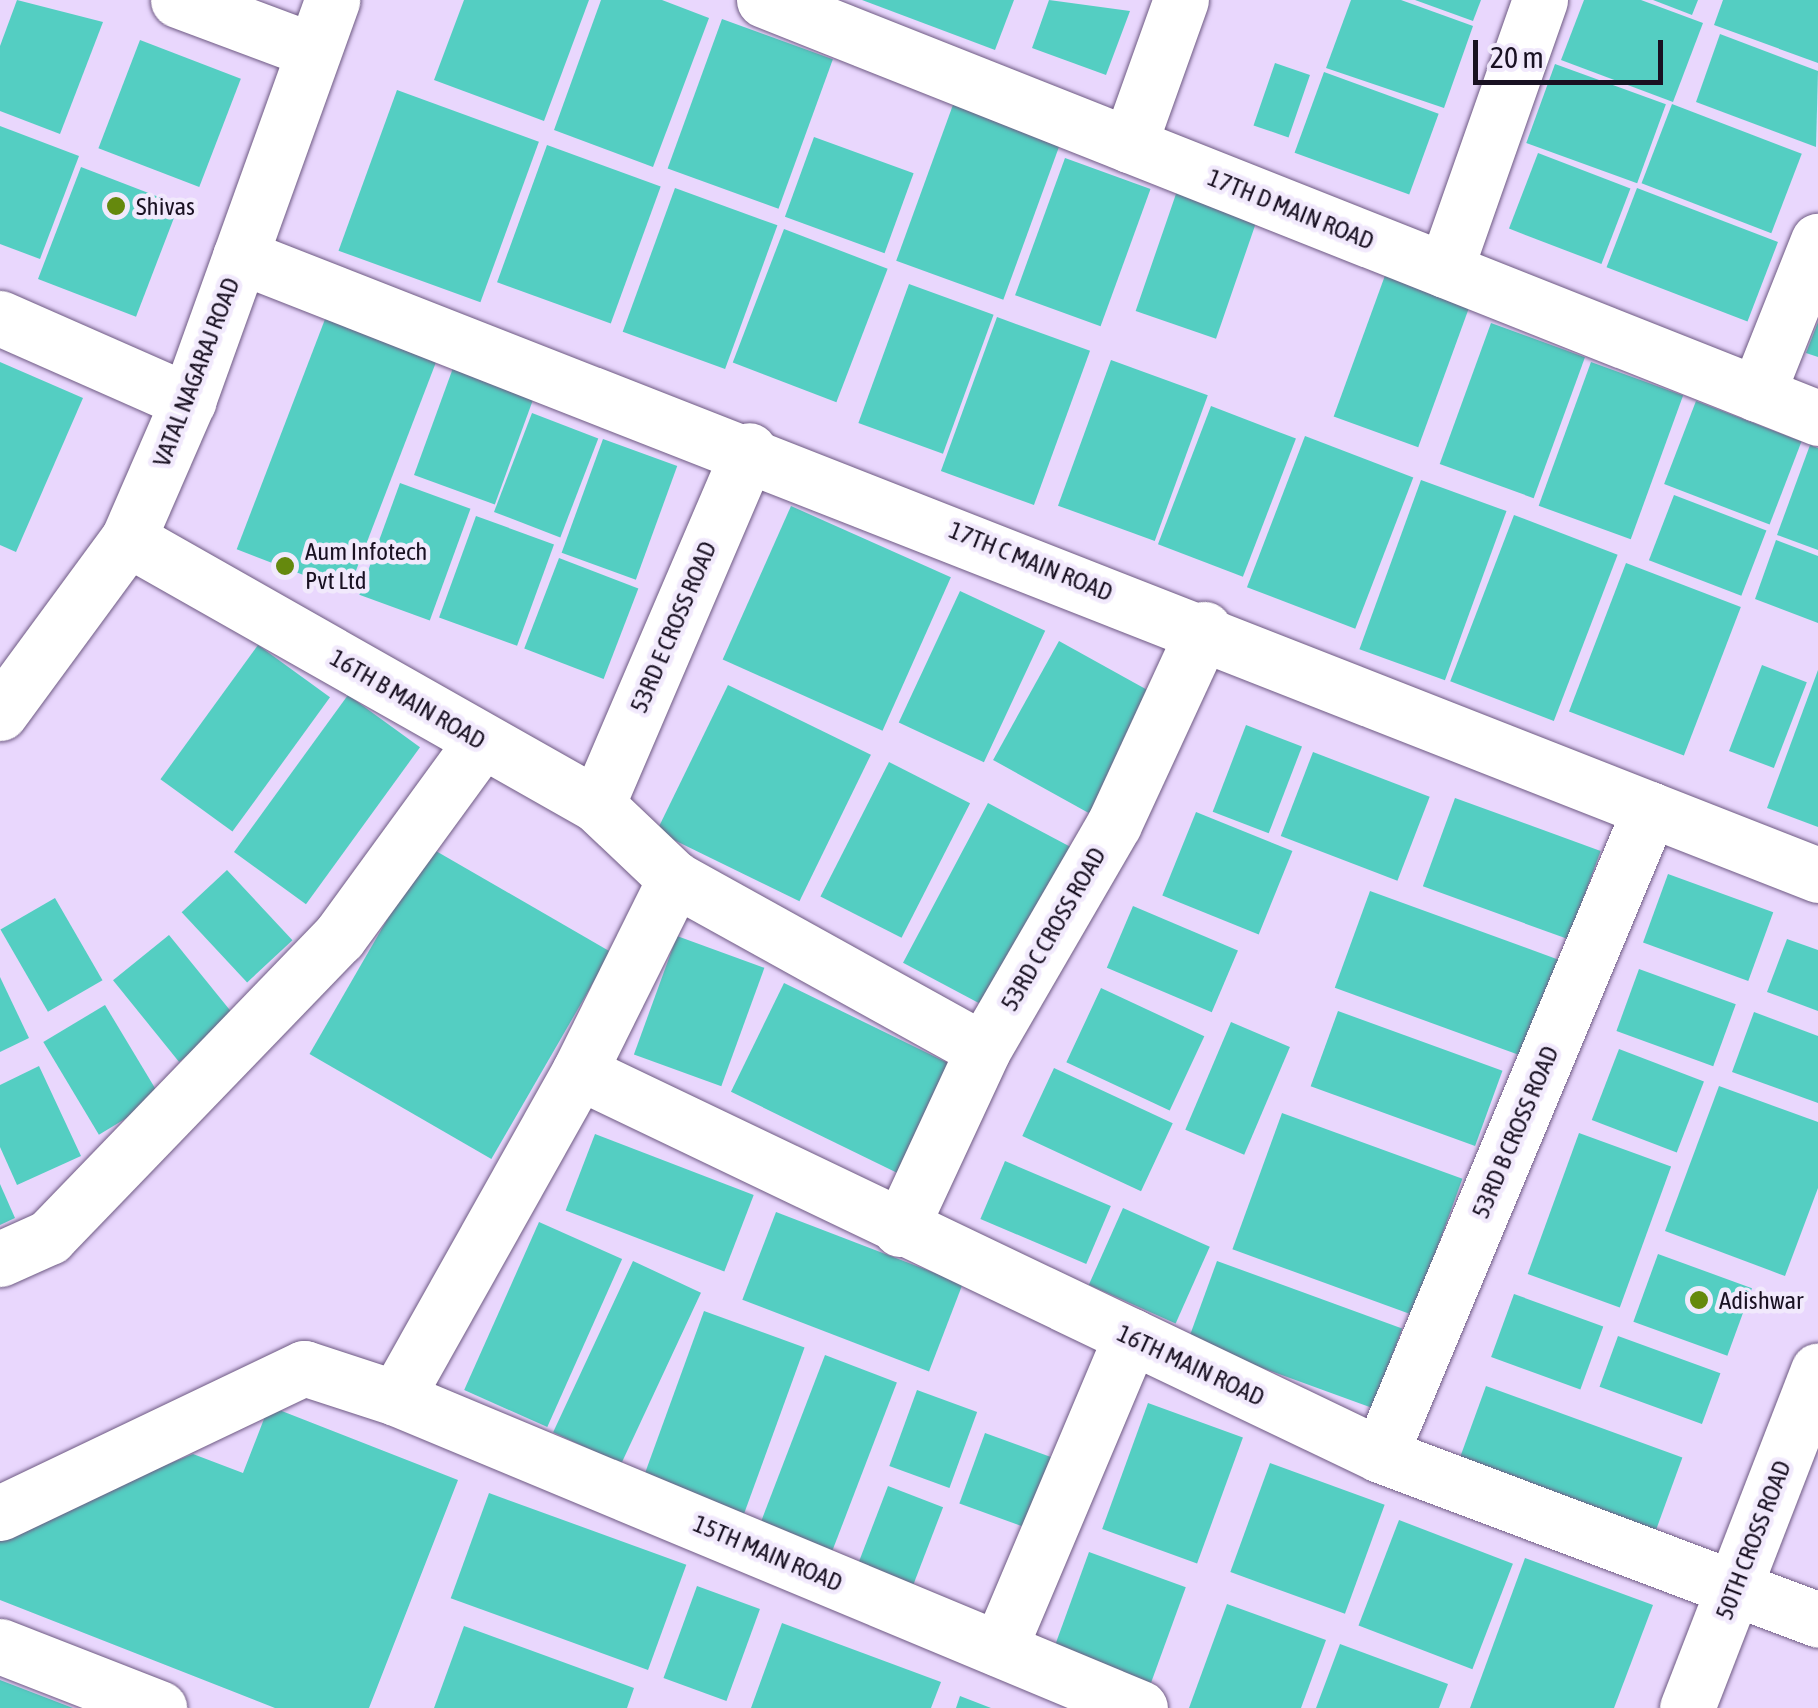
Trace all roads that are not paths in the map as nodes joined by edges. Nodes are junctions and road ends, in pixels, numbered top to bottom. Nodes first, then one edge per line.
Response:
1 (178, 0) edge
2 (332, 0) edge
3 (1181, 0) edge
4 (1540, 0) edge
5 (787, 4) edge
6 (312, 50) junction
7 (1129, 145) junction
8 (1818, 240) edge
9 (240, 256) junction
10 (1445, 270) junction
11 (0, 318) edge
12 (1756, 394) junction
13 (188, 400) junction
14 (1818, 418) edge
15 (749, 450) junction
16 (128, 539) junction
17 (1204, 630) junction
18 (0, 713) edge
19 (481, 742) junction
20 (597, 805) junction
21 (1650, 809) junction
22 (1818, 875) edge
23 (675, 879) junction
24 (983, 1050) junction
25 (579, 1072) junction
26 (900, 1228) junction
27 (0, 1259) edge
28 (1131, 1336) junction
29 (1818, 1372) edge
30 (396, 1398) junction
31 (1380, 1455) junction
32 (0, 1513) edge
33 (1735, 1586) junction
34 (1818, 1620) edge
35 (0, 1646) edge
36 (998, 1650) junction
37 (159, 1708) edge
38 (1140, 1708) edge
39 (1687, 1708) edge

1 - 6 street
2 - 6 street, VATAL NAGARAJ ROAD
3 - 7 street
4 - 10 street
5 - 7 street, 17TH D MAIN ROAD
6 - 9 street, VATAL NAGARAJ ROAD
7 - 10 street, 17TH D MAIN ROAD
8 - 12 street
9 - 13 street, VATAL NAGARAJ ROAD
9 - 15 street, 17TH C MAIN ROAD
10 - 12 street, 17TH D MAIN ROAD
11 - 13 street
12 - 14 street, 17TH D MAIN ROAD
13 - 16 street, VATAL NAGARAJ ROAD
15 - 17 street, 17TH C MAIN ROAD
15 - 20 street, 53RD E CROSS ROAD
16 - 18 street, VATAL NAGARAJ ROAD
16 - 19 street, 16TH B MAIN ROAD
17 - 21 street, 17TH C MAIN ROAD
17 - 24 street, 53RD C CROSS ROAD
19 - 20 street, 16TH B MAIN ROAD
19 - 27 street
20 - 23 street, 16TH B MAIN ROAD
21 - 22 street, 17TH C MAIN ROAD
21 - 31 street, 53RD B CROSS ROAD
23 - 24 street, 16TH B MAIN ROAD
23 - 25 street
24 - 26 street, 53RD C CROSS ROAD
25 - 26 street, 16TH MAIN ROAD
25 - 30 street
26 - 28 street, 16TH MAIN ROAD
28 - 31 street, 16TH MAIN ROAD
28 - 36 street
29 - 33 street, 50TH CROSS ROAD
30 - 32 street, 15TH MAIN ROAD
30 - 36 street, 15TH MAIN ROAD
31 - 33 street, 16TH MAIN ROAD
33 - 34 street, 16TH MAIN ROAD
33 - 39 street, 50TH CROSS ROAD
35 - 37 street
36 - 38 street, 15TH MAIN ROAD

